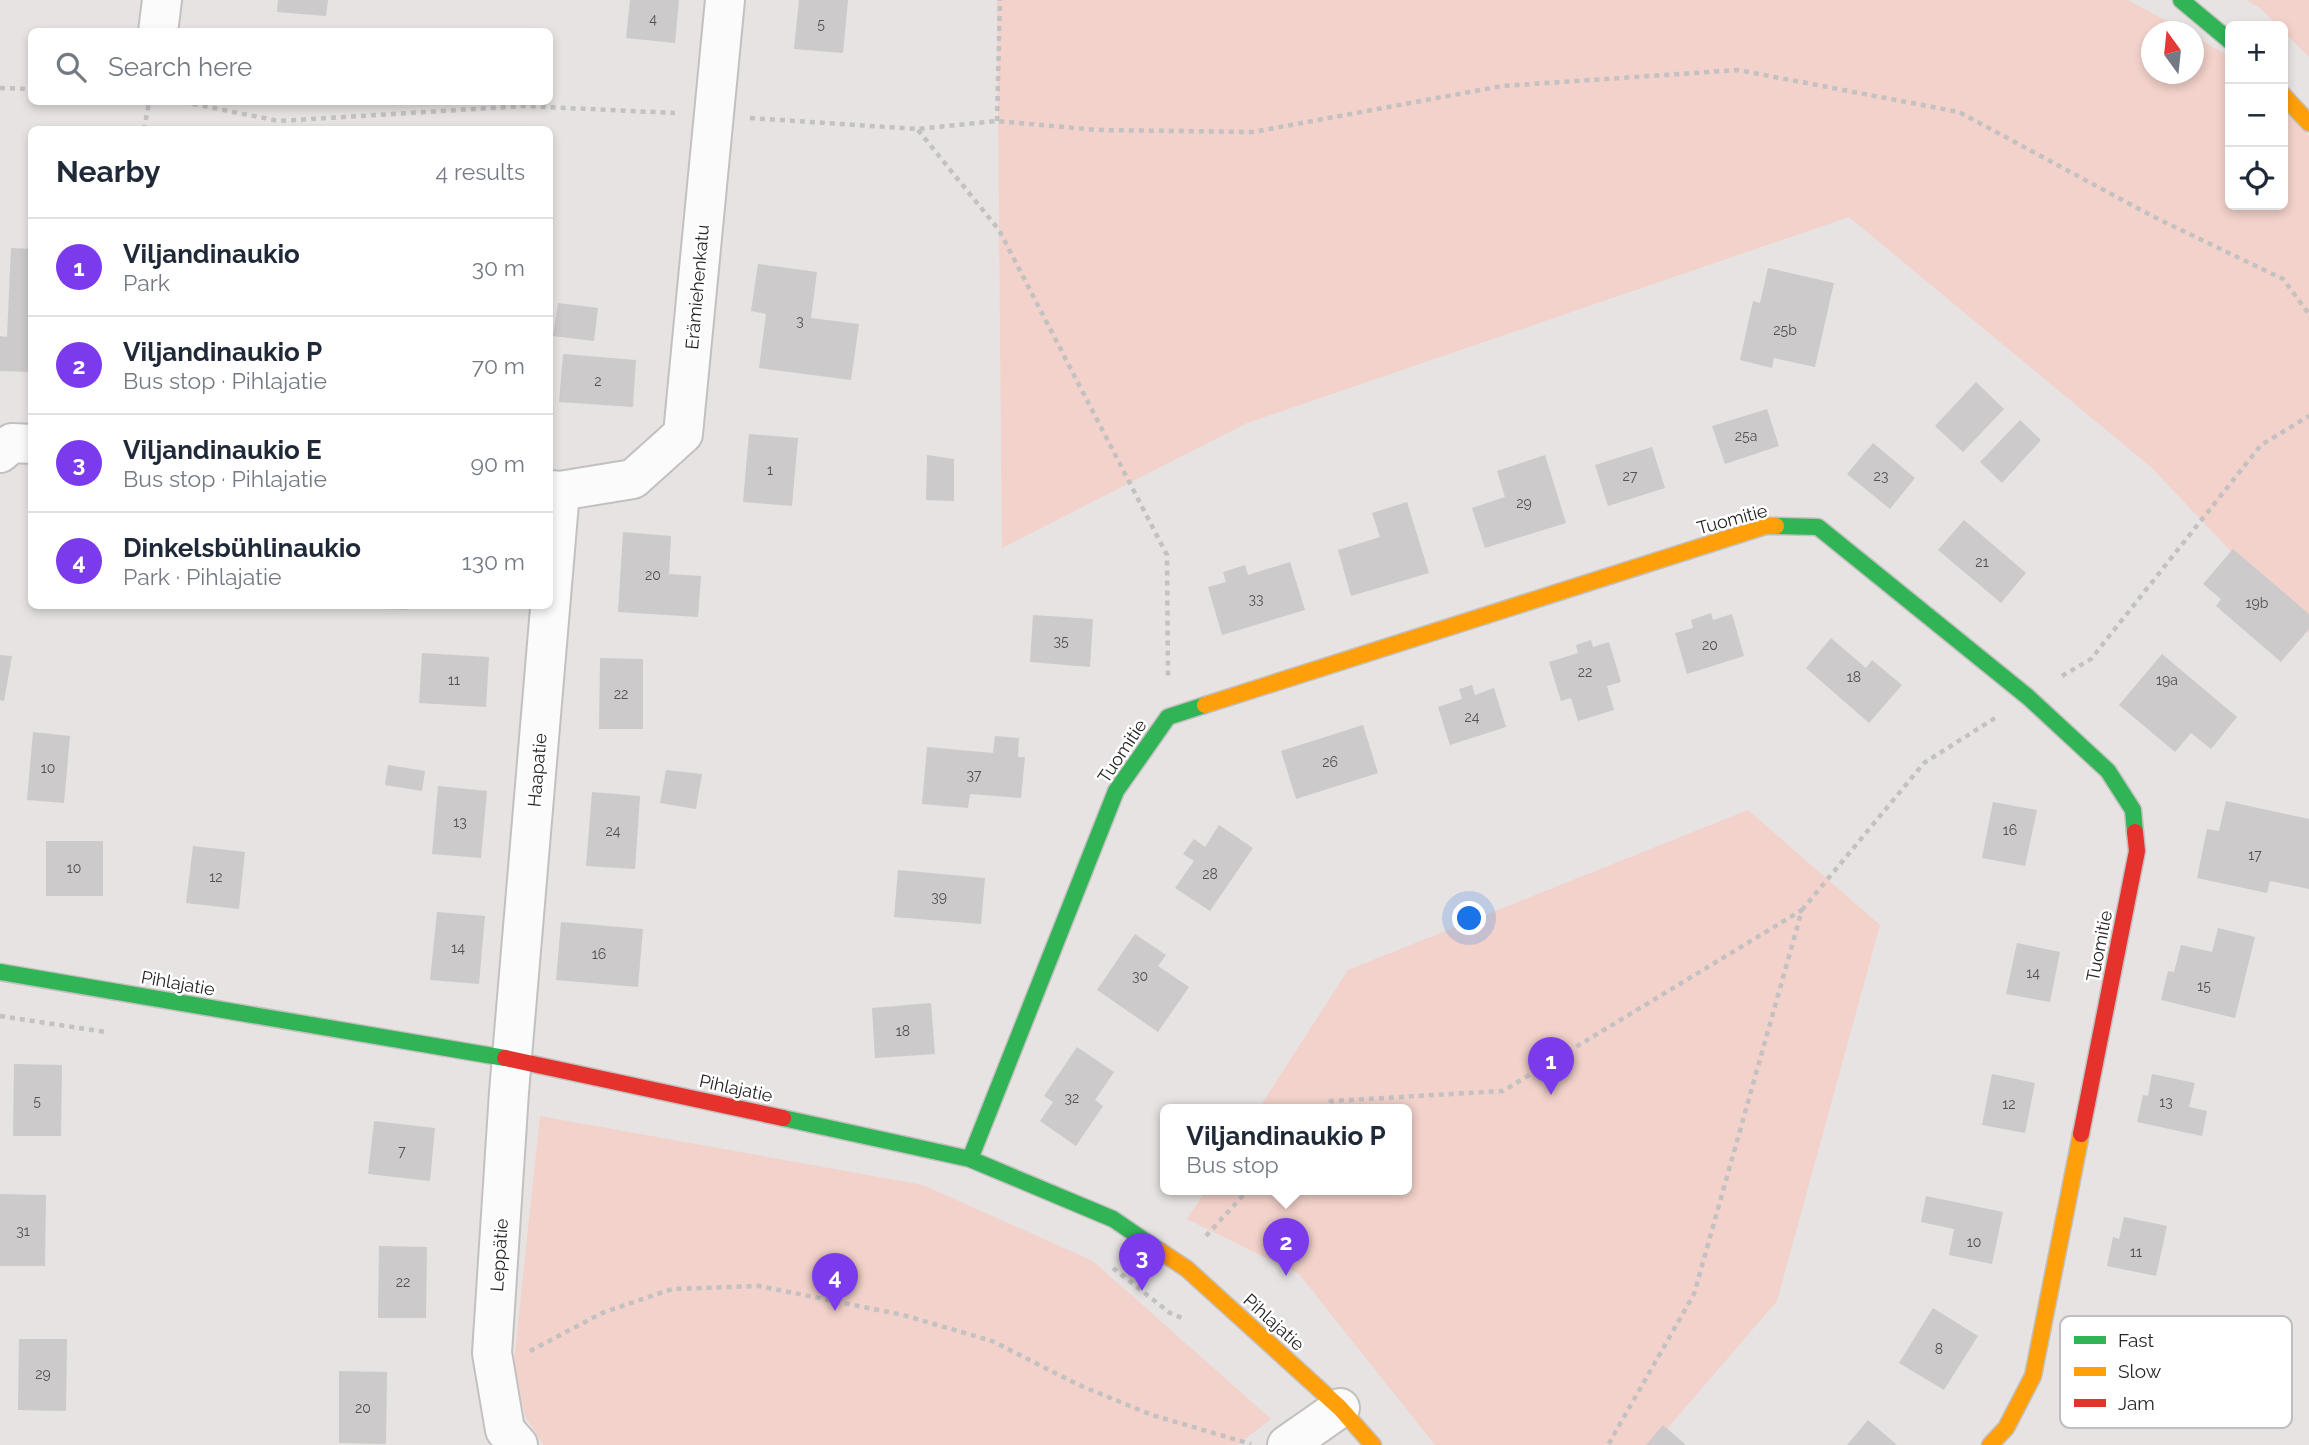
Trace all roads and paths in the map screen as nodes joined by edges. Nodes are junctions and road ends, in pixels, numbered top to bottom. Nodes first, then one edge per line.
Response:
1 (162, 0) edge
2 (725, 0) edge
3 (1000, 0) edge
4 (2181, 0) edge
5 (158, 28) edge
6 (2225, 37) edge
7 (0, 88) edge
8 (28, 89) edge
9 (2288, 100) edge
10 (148, 105) edge
11 (198, 105) edge
12 (713, 115) junction
13 (997, 121) junction
14 (2309, 123) edge
15 (145, 126) edge
16 (917, 129) junction
17 (2309, 314) edge
18 (2309, 416) edge
19 (28, 444) edge
20 (0, 453) edge
21 (555, 490) edge
22 (553, 518) edge
23 (546, 609) edge
24 (2028, 697) junction
25 (1168, 717) junction
26 (1802, 910) junction
27 (0, 972) edge
28 (0, 1016) edge
29 (110, 1033) dead end
30 (514, 1060) junction
31 (1328, 1104) edge
32 (970, 1160) junction
33 (1243, 1195) edge
34 (1104, 1261) dead end
35 (1187, 1269) junction
36 (1191, 1322) dead end
37 (496, 1374) junction
38 (1340, 1408) junction
39 (518, 1445) edge
40 (1255, 1445) edge
41 (1287, 1445) edge
42 (1373, 1445) edge
43 (1608, 1445) edge
44 (1990, 1445) edge

1 - 5 street
2 - 12 street, Erämiehenkatu
3 - 13 path
4 - 6 street
7 - 8 path
9 - 14 street
10 - 15 path
11 - 12 path
12 - 16 path
12 - 21 street, Erämiehenkatu
13 - 16 path
13 - 17 path
16 - 25 path
18 - 24 path
19 - 20 street
21 - 22 street, Haapatie
23 - 30 street, Haapatie
24 - 25 street, Tuomitie
24 - 26 path
24 - 44 street, Tuomitie
25 - 32 street, Tuomitie
26 - 31 path
26 - 43 path
27 - 30 street, Pihlajatie
28 - 29 path
30 - 32 street, Pihlajatie
30 - 37 street, Leppätie
32 - 35 street, Pihlajatie
33 - 35 path
34 - 36 path
35 - 38 street, Pihlajatie
37 - 39 street, Leppätie
37 - 40 path
38 - 41 street
38 - 42 street, Pihlajatie

